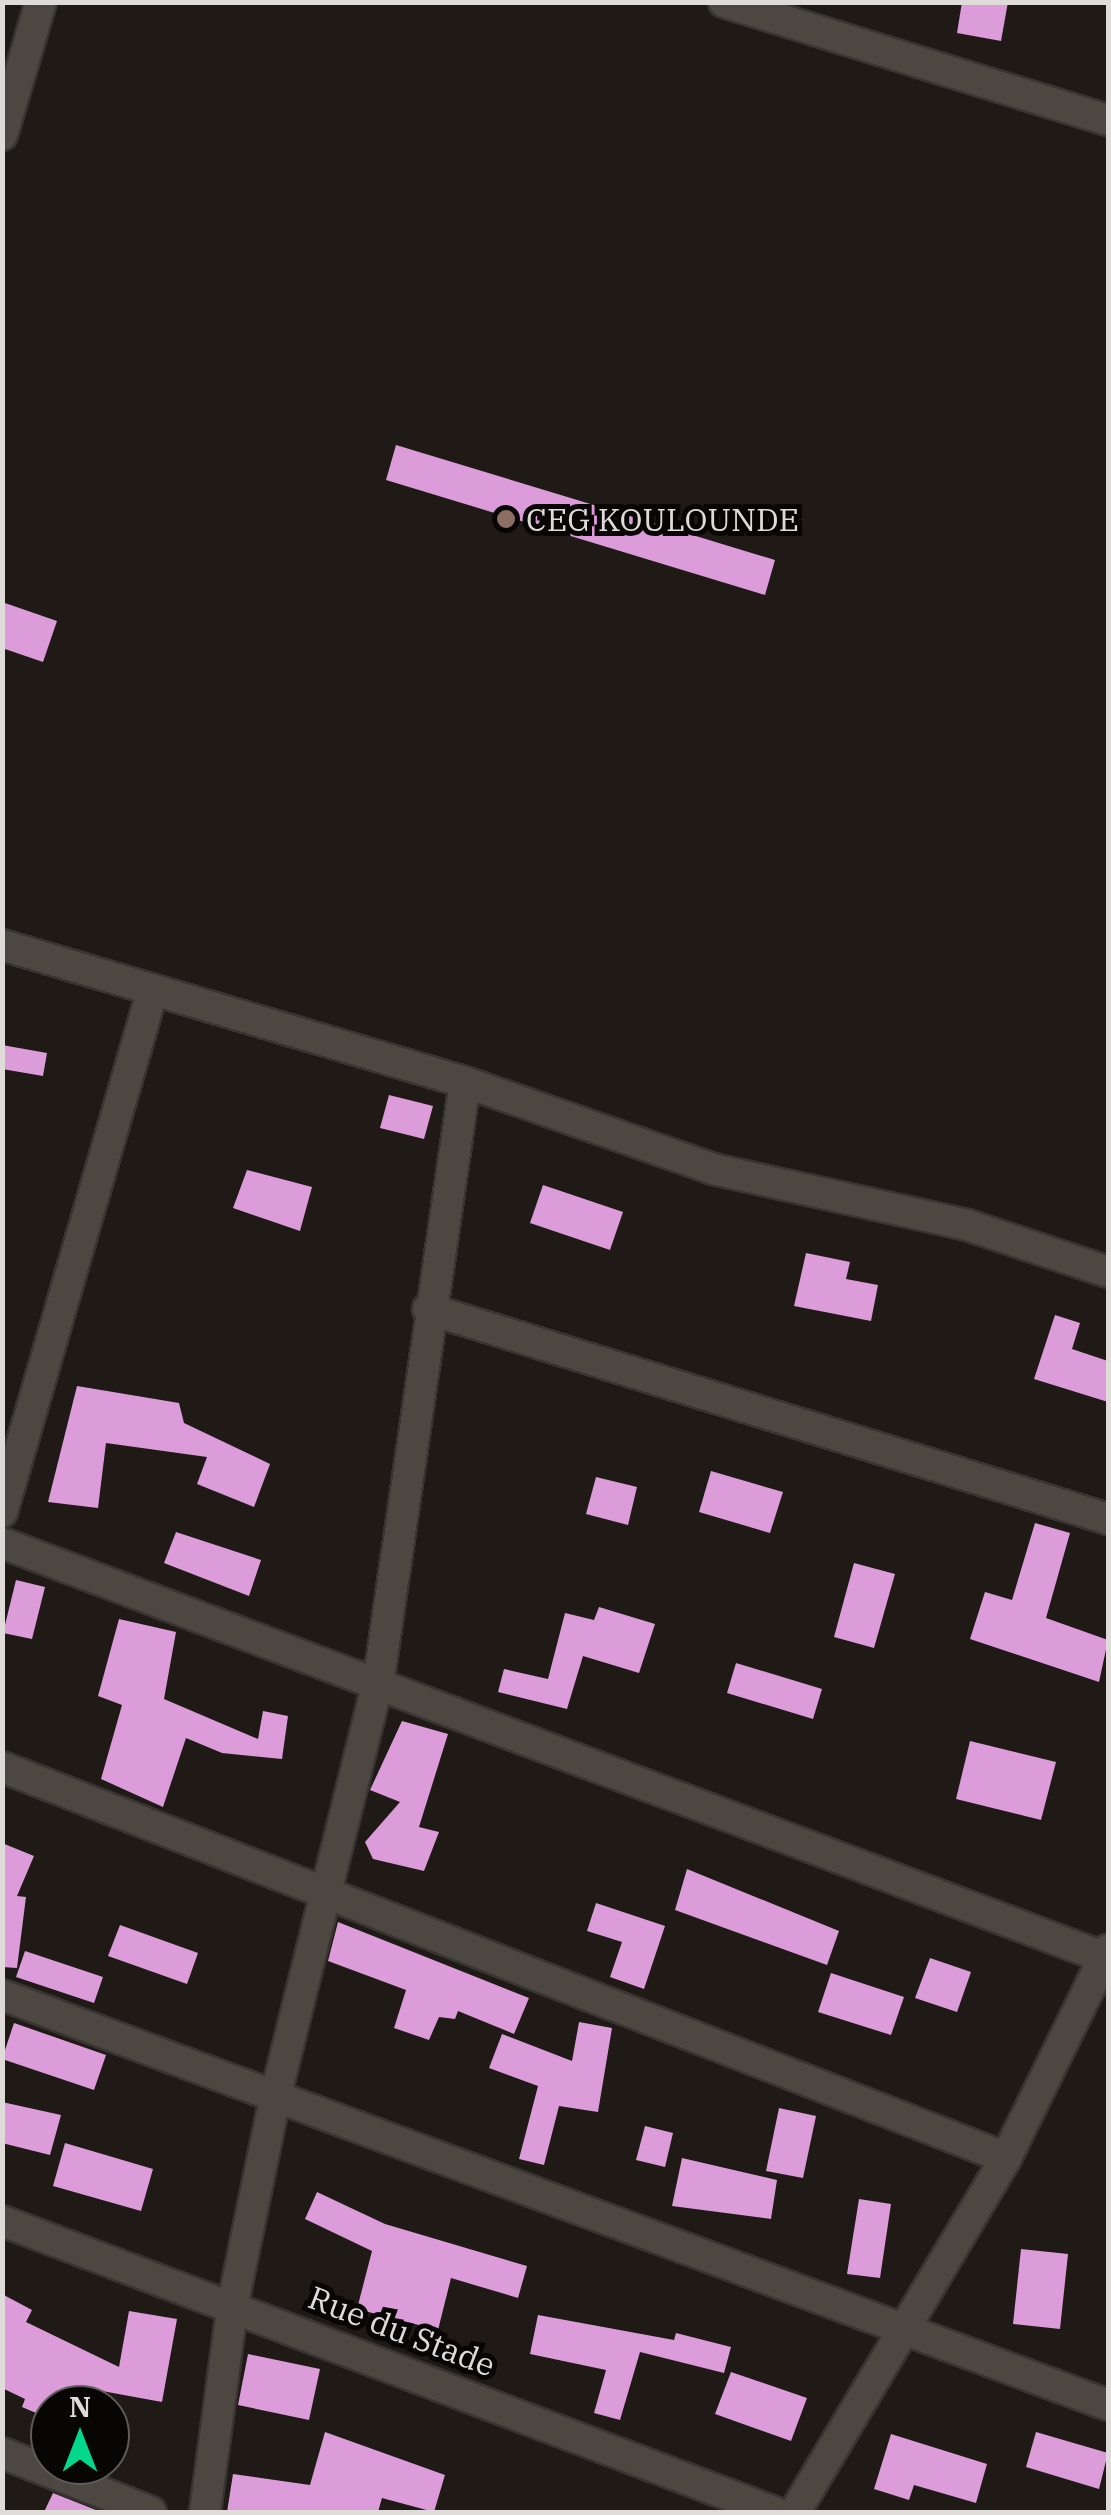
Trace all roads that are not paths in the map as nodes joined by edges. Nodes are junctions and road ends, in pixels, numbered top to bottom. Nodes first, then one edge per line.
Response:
1 (41, 2) edge
2 (724, 2) edge
3 (1108, 120) edge
4 (2, 135) edge
5 (2, 944) edge
6 (153, 989) junction
7 (465, 1082) junction
8 (1108, 1272) edge
9 (428, 1309) junction
10 (2, 1512) edge
11 (1108, 1519) edge
12 (2, 1543) edge
13 (379, 1678) junction
14 (2, 1767) edge
15 (322, 1896) junction
16 (1107, 1955) edge
17 (2, 1995) edge
18 (276, 2094) junction
19 (1006, 2158) junction
20 (2, 2222) edge
21 (233, 2303) junction
22 (902, 2328) junction
23 (1108, 2405) edge
24 (2, 2453) edge
25 (151, 2512) edge
26 (205, 2512) edge
27 (774, 2512) edge
28 (795, 2512) edge

1 - 4 street
2 - 3 street
5 - 6 street
6 - 7 street
6 - 10 street
7 - 8 street
7 - 9 street
9 - 11 street
9 - 13 street
12 - 13 street
13 - 15 street
13 - 16 street
14 - 15 street
15 - 18 street
15 - 19 street
16 - 19 street
17 - 18 street
18 - 21 street
18 - 22 street
19 - 22 street
20 - 21 street, Rue du Stade
21 - 26 street
21 - 27 street, Rue du Stade
22 - 23 street
22 - 28 street
24 - 25 street

